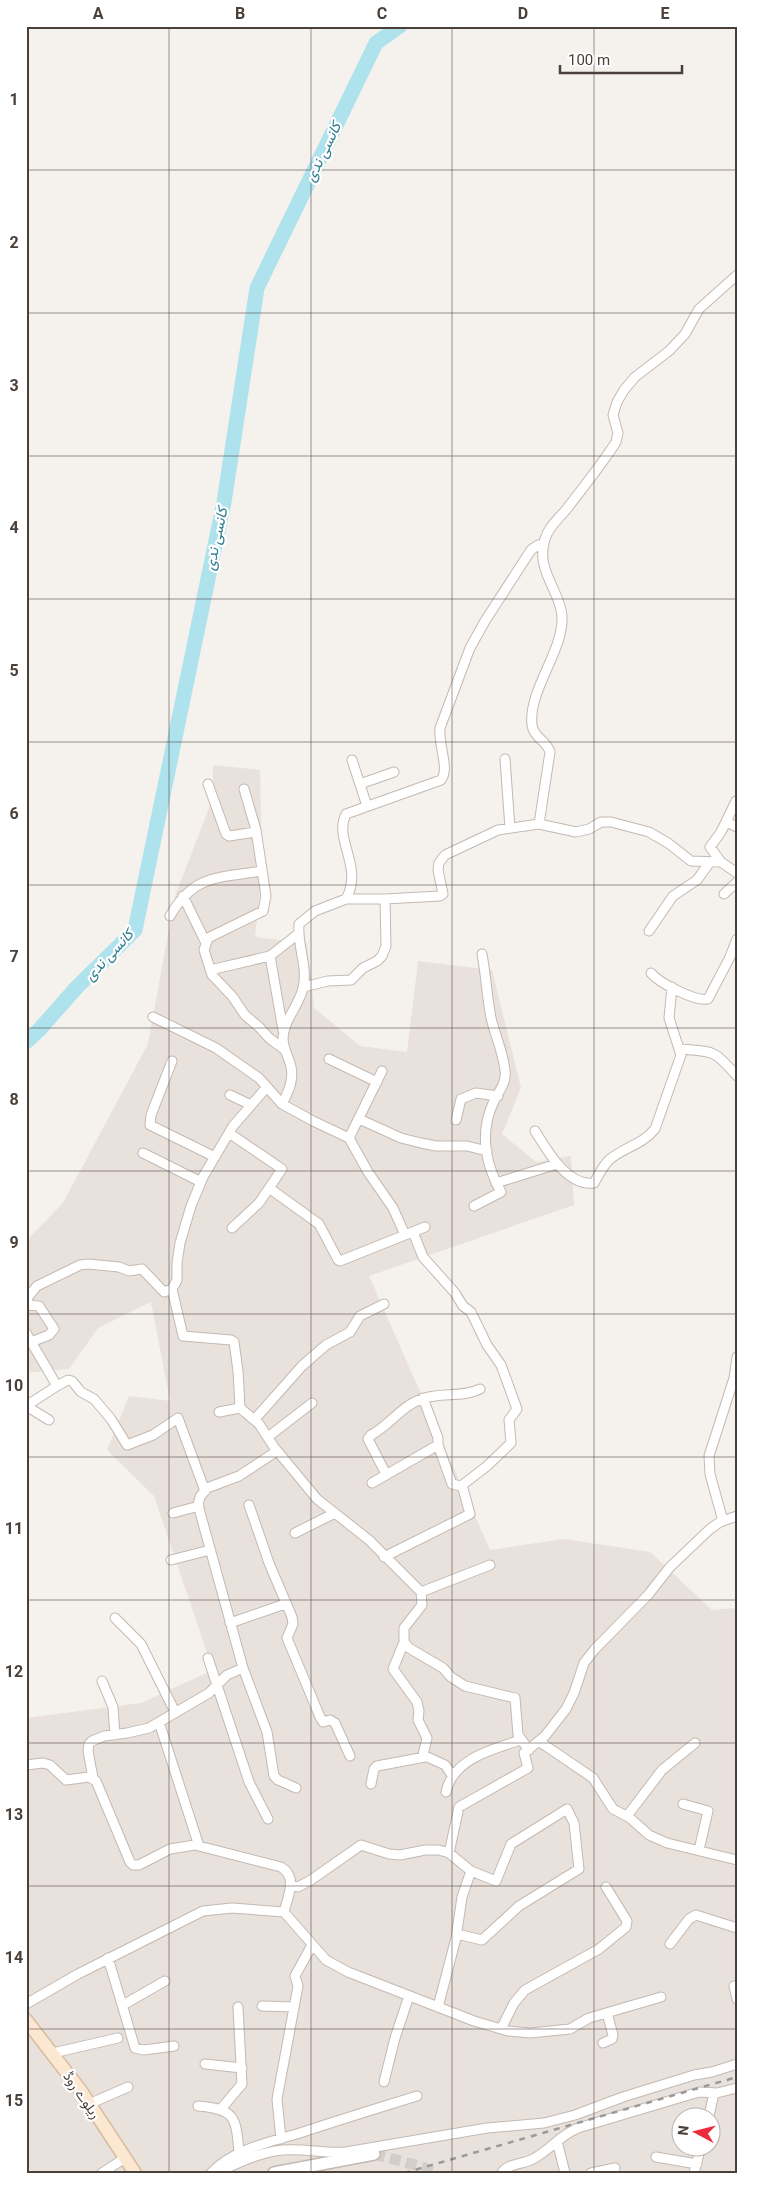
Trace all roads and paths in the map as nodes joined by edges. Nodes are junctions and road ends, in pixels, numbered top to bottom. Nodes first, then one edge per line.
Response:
1 (737, 275) edge
2 (544, 545) junction
3 (505, 759) dead end
4 (352, 760) dead end
5 (394, 772) dead end
6 (208, 784) dead end
7 (360, 784) junction
8 (244, 789) dead end
9 (736, 801) edge
10 (366, 806) junction
11 (726, 822) junction
12 (539, 824) junction
13 (737, 827) edge
14 (510, 828) junction
15 (256, 832) junction
16 (710, 862) junction
17 (721, 862) junction
18 (262, 870) junction
19 (737, 873) edge
20 (737, 882) edge
21 (724, 894) dead end
22 (183, 896) junction
23 (346, 899) junction
24 (385, 899) junction
25 (170, 916) dead end
26 (649, 931) dead end
27 (298, 934) junction
28 (737, 939) edge
29 (205, 941) junction
30 (482, 954) dead end
31 (270, 956) junction
32 (210, 970) junction
33 (651, 973) dead end
34 (303, 987) junction
35 (672, 987) junction
36 (153, 1017) dead end
37 (284, 1033) junction
38 (284, 1049) junction
39 (680, 1049) junction
40 (329, 1059) dead end
41 (172, 1061) dead end
42 (382, 1071) dead end
43 (737, 1076) edge
44 (376, 1082) junction
45 (266, 1088) junction
46 (230, 1095) dead end
47 (498, 1096) junction
48 (282, 1104) junction
49 (251, 1105) junction
50 (359, 1119) junction
51 (456, 1120) dead end
52 (535, 1131) dead end
53 (229, 1133) junction
54 (349, 1138) junction
55 (487, 1151) junction
56 (143, 1153) dead end
57 (215, 1157) junction
58 (557, 1164) junction
59 (201, 1182) junction
60 (496, 1183) junction
61 (269, 1188) junction
62 (474, 1206) dead end
63 (425, 1227) dead end
64 (232, 1228) dead end
65 (409, 1234) junction
66 (172, 1290) junction
67 (27, 1304) edge
68 (384, 1304) dead end
69 (26, 1332) edge
70 (31, 1342) junction
71 (737, 1358) edge
72 (57, 1386) junction
73 (480, 1389) dead end
74 (423, 1398) junction
75 (312, 1403) dead end
76 (240, 1408) junction
77 (219, 1412) dead end
78 (255, 1419) junction
79 (49, 1420) dead end
80 (268, 1437) junction
81 (438, 1445) junction
82 (277, 1451) junction
83 (386, 1474) junction
84 (372, 1483) dead end
85 (462, 1485) junction
86 (205, 1491) junction
87 (198, 1506) junction
88 (249, 1506) dead end
89 (173, 1512) dead end
90 (335, 1513) junction
91 (737, 1516) edge
92 (723, 1521) junction
93 (295, 1533) dead end
94 (210, 1550) junction
95 (384, 1557) junction
96 (171, 1560) dead end
97 (490, 1565) dead end
98 (421, 1592) junction
99 (285, 1604) junction
100 (115, 1618) dead end
101 (230, 1623) junction
102 (404, 1642) junction
103 (208, 1658) dead end
104 (243, 1668) junction
105 (102, 1681) dead end
106 (218, 1684) junction
107 (175, 1712) junction
108 (160, 1722) junction
109 (115, 1735) junction
110 (521, 1740) junction
111 (540, 1742) junction
112 (695, 1743) dead end
113 (529, 1750) junction
114 (350, 1756) dead end
115 (424, 1758) junction
116 (26, 1765) edge
117 (452, 1774) junction
118 (92, 1778) junction
119 (371, 1784) dead end
120 (296, 1788) dead end
121 (446, 1792) dead end
122 (683, 1804) dead end
123 (627, 1816) junction
124 (268, 1819) dead end
125 (199, 1846) junction
126 (699, 1850) junction
127 (449, 1854) junction
128 (737, 1860) edge
129 (471, 1871) junction
130 (290, 1885) junction
131 (606, 1887) dead end
132 (284, 1912) junction
133 (737, 1928) edge
134 (457, 1934) junction
135 (670, 1944) dead end
136 (312, 1945) junction
137 (108, 1958) junction
138 (165, 1982) dead end
139 (734, 1986) dead end
140 (409, 1996) junction
141 (661, 1997) dead end
142 (737, 1999) edge
143 (26, 2004) edge
144 (123, 2005) junction
145 (262, 2006) dead end
146 (238, 2007) dead end
147 (294, 2007) junction
148 (438, 2007) junction
149 (607, 2013) junction
150 (26, 2020) edge
151 (501, 2029) junction
152 (118, 2038) dead end
153 (603, 2043) dead end
154 (174, 2046) dead end
155 (53, 2053) junction
156 (205, 2064) dead end
157 (737, 2064) edge
158 (242, 2068) junction
159 (384, 2082) dead end
160 (128, 2087) dead end
161 (737, 2088) edge
162 (714, 2093) junction
163 (417, 2096) dead end
164 (89, 2104) junction
165 (198, 2106) dead end
166 (711, 2106) edge
167 (221, 2109) junction
168 (281, 2139) junction
169 (557, 2140) junction
170 (239, 2153) junction
171 (374, 2154) tunnel mouth
172 (656, 2157) dead end
173 (125, 2158) junction
174 (615, 2168) dead end
175 (696, 2168) edge
176 (102, 2173) edge
177 (135, 2173) edge
178 (211, 2173) edge
179 (216, 2173) edge
180 (274, 2173) edge
181 (502, 2173) edge
182 (564, 2173) edge
183 (591, 2173) edge

1 - 2 street
2 - 10 street
2 - 12 street
3 - 14 street
4 - 7 street
5 - 7 street
6 - 15 street
7 - 10 street
8 - 15 street
9 - 11 street
10 - 23 street
11 - 13 street
11 - 17 street
12 - 14 street
12 - 16 street
14 - 24 street
15 - 18 street
16 - 17 street
16 - 26 street
17 - 19 street
18 - 22 street
18 - 29 street
20 - 21 street
22 - 25 street
22 - 29 street
23 - 24 street
23 - 27 street
24 - 34 street
27 - 31 street
27 - 34 street
28 - 35 street
29 - 32 street
30 - 47 street
31 - 32 street
31 - 37 street
32 - 38 street
33 - 35 street
34 - 37 street
35 - 39 street
36 - 45 street
37 - 38 street
38 - 48 street
39 - 43 street
39 - 58 street
40 - 44 street
41 - 57 street
42 - 44 street
44 - 50 street
45 - 48 street
45 - 49 street
46 - 49 street
47 - 51 street
47 - 55 street
48 - 54 street
49 - 53 street
50 - 54 street
50 - 55 street
52 - 58 street
53 - 57 street
53 - 61 street
54 - 65 street
55 - 60 street
56 - 59 street
57 - 59 street
58 - 60 street
59 - 66 street
60 - 62 street
61 - 64 street
61 - 65 street
63 - 65 street
65 - 85 street
66 - 67 street
66 - 76 street
67 - 70 street
68 - 78 street
69 - 70 street
70 - 72 street
71 - 92 street
72 - 79 street
72 - 86 street
73 - 74 street
74 - 81 street
74 - 83 street
75 - 80 street
76 - 77 street
76 - 78 street
78 - 80 street
80 - 82 street
81 - 83 street
81 - 85 street
82 - 86 street
82 - 90 street
83 - 84 street
85 - 95 street
86 - 87 street
87 - 89 street
87 - 94 street
88 - 99 street
90 - 93 street
90 - 95 street
91 - 92 street
92 - 111 street
94 - 96 street
94 - 101 street
95 - 98 street
97 - 98 street
98 - 102 street
99 - 101 street
99 - 114 street
100 - 107 street
101 - 104 street
102 - 110 street
102 - 115 street
103 - 106 street
104 - 106 street
104 - 120 street
105 - 109 street
106 - 107 street
106 - 124 street
107 - 108 street
108 - 109 street
108 - 125 street
109 - 118 street
110 - 113 street
110 - 117 street
111 - 113 street
111 - 123 street
112 - 123 street
113 - 127 street
115 - 117 street
115 - 119 street
116 - 118 street
117 - 121 street
118 - 125 street
122 - 126 street
123 - 126 street
125 - 130 street
126 - 128 street
127 - 129 street
127 - 130 street
129 - 134 street
129 - 134 street
130 - 132 street
131 - 151 street
132 - 136 street
132 - 137 street
133 - 135 street
134 - 148 street
136 - 140 street
136 - 147 street
137 - 143 street
137 - 144 street
138 - 144 street
139 - 142 street
140 - 148 street
140 - 159 street
141 - 149 street
144 - 154 street
145 - 147 street
146 - 158 street
147 - 168 street
148 - 151 street
149 - 151 street
149 - 153 street
150 - 155 main road, ریلوے روڈ
152 - 155 street
155 - 164 main road, ریلوے روڈ
156 - 158 street
157 - 179 street
158 - 167 street
160 - 164 street
161 - 162 street
162 - 166 street
162 - 169 street
163 - 168 street
164 - 173 main road, ریلوے روڈ
165 - 167 street
167 - 170 street
168 - 170 street
169 - 181 street
169 - 182 street
170 - 178 street
171 - 180 street
172 - 175 street
173 - 176 street
173 - 177 main road, ریلوے روڈ
174 - 183 street

